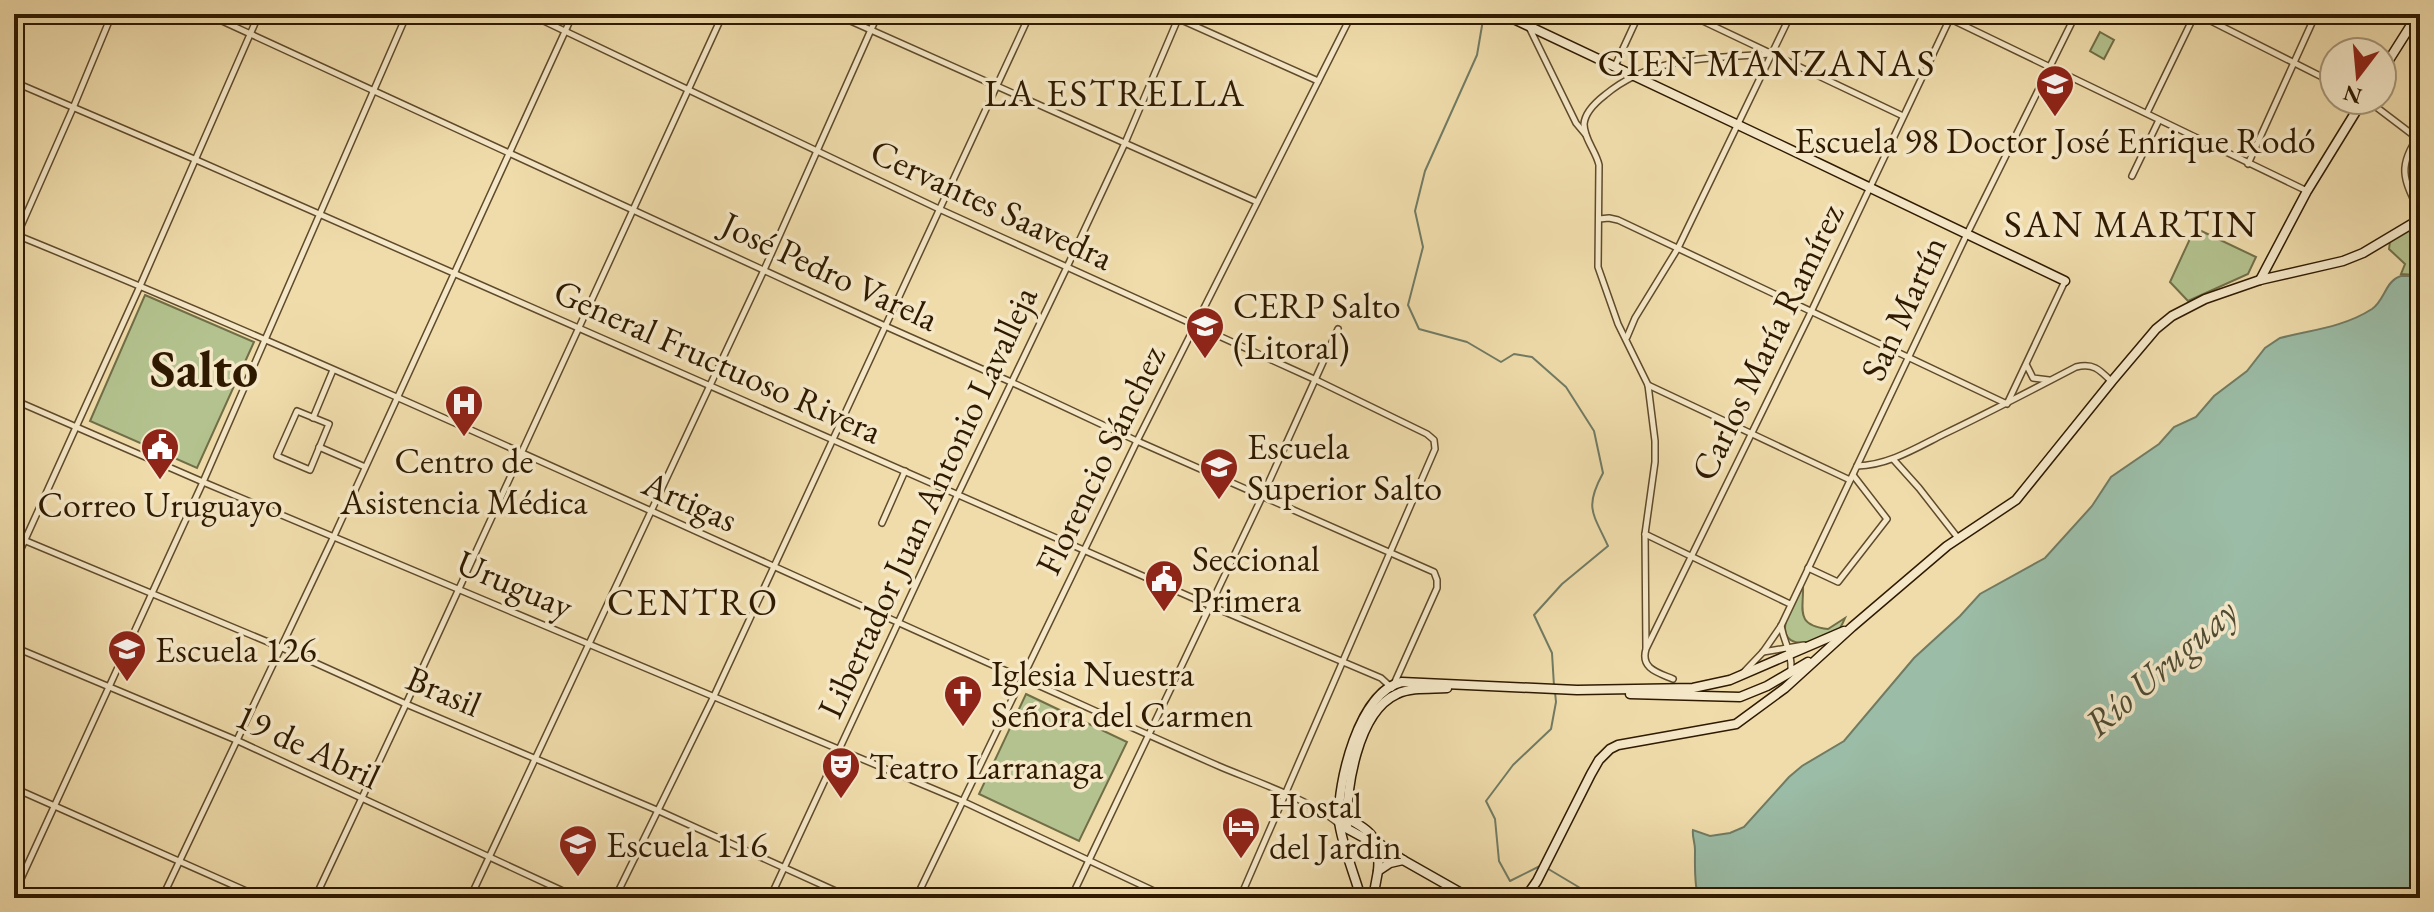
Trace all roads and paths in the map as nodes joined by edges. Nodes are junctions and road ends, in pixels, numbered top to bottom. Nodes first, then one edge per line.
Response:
1 (112, 14) edge
2 (207, 14) edge
3 (259, 14) edge
4 (407, 14) edge
5 (529, 14) edge
6 (573, 14) edge
7 (723, 14) edge
8 (835, 14) edge
9 (878, 14) edge
10 (1030, 14) edge
11 (1168, 14) edge
12 (1352, 14) edge
13 (1503, 14) edge
14 (1639, 14) edge
15 (1688, 14) edge
16 (1791, 14) edge
17 (1940, 14) edge
18 (2076, 14) edge
19 (2196, 14) edge
20 (2316, 14) edge
21 (2418, 14) edge
22 (1179, 16) edge
23 (1951, 16) edge
24 (1528, 26) junction
25 (870, 30) junction
26 (565, 31) junction
27 (250, 34) junction
28 (2398, 46) edge
29 (1771, 54) junction
30 (2295, 63) junction
31 (1615, 66) junction
32 (2051, 66) junction
33 (2318, 75) edge
34 (1635, 76) junction
35 (1318, 81) junction
36 (14, 82) edge
37 (998, 86) junction
38 (374, 89) junction
39 (689, 89) junction
40 (73, 108) junction
41 (2147, 113) junction
42 (1903, 116) junction
43 (2355, 116) edge
44 (2389, 116) edge
45 (2159, 120) junction
46 (1738, 123) junction
47 (1587, 136) junction
48 (2418, 136) edge
49 (1125, 143) junction
50 (818, 151) junction
51 (509, 153) junction
52 (194, 159) junction
53 (2248, 164) junction
54 (2132, 176) dead end
55 (1870, 189) junction
56 (2307, 191) junction
57 (1257, 202) junction
58 (939, 209) junction
59 (635, 210) junction
60 (319, 214) junction
61 (2420, 216) edge
62 (1599, 219) junction
63 (16, 234) edge
64 (1967, 234) junction
65 (14, 242) edge
66 (1678, 248) junction
67 (1067, 267) junction
68 (764, 270) junction
69 (454, 273) junction
70 (2260, 280) junction
71 (2065, 281) joint
72 (140, 286) junction
73 (1811, 312) junction
74 (1195, 325) junction
75 (885, 326) junction
76 (579, 328) junction
77 (1338, 329) dead end
78 (1627, 338) junction
79 (264, 340) junction
80 (1909, 357) junction
81 (2026, 364) junction
82 (333, 370) junction
83 (1316, 380) junction
84 (2050, 380) junction
85 (2112, 381) junction
86 (1011, 382) junction
87 (710, 385) junction
88 (1648, 385) junction
89 (397, 398) junction
90 (14, 400) edge
91 (2007, 404) junction
92 (313, 418) junction
93 (77, 426) junction
94 (1752, 433) junction
95 (832, 440) junction
96 (1137, 441) junction
97 (319, 447) junction
98 (521, 452) junction
99 (1892, 459) junction
100 (1857, 466) junction
101 (365, 467) junction
102 (905, 471) junction
103 (1852, 477) junction
104 (203, 482) junction
105 (958, 494) junction
106 (1262, 497) junction
107 (652, 512) junction
108 (882, 523) dead end
109 (1645, 534) junction
110 (14, 536) edge
111 (334, 536) junction
112 (1958, 538) junction
113 (25, 541) junction
114 (1085, 551) junction
115 (1390, 551) junction
116 (1693, 557) junction
117 (14, 564) edge
118 (774, 567) junction
119 (1808, 568) junction
120 (459, 589) junction
121 (151, 595) junction
122 (1790, 604) junction
123 (1211, 606) junction
124 (900, 623) junction
125 (1781, 626) junction
126 (589, 644) junction
127 (14, 647) edge
128 (280, 647) junction
129 (1824, 647) junction
130 (1646, 649) junction
131 (1790, 650) junction
132 (1763, 652) junction
133 (1341, 662) junction
134 (1791, 672) junction
135 (1740, 676) junction
136 (1023, 678) junction
137 (1673, 679) dead end
138 (1396, 686) junction
139 (1483, 686) junction
140 (110, 687) junction
141 (1785, 688) junction
142 (1594, 690) junction
143 (714, 696) junction
144 (406, 704) junction
145 (1148, 736) junction
146 (236, 740) junction
147 (840, 750) junction
148 (534, 758) junction
149 (14, 788) edge
150 (1283, 794) junction
151 (360, 799) junction
152 (962, 801) junction
153 (56, 806) junction
154 (659, 811) junction
155 (1343, 822) junction
156 (1377, 842) junction
157 (489, 858) junction
158 (1089, 860) junction
159 (1403, 860) junction
160 (180, 861) junction
161 (784, 867) junction
162 (1378, 871) junction
163 (14, 894) edge
164 (162, 898) edge
165 (262, 898) edge
166 (315, 898) edge
167 (470, 898) edge
168 (578, 898) edge
169 (615, 898) edge
170 (770, 898) edge
171 (851, 898) edge
172 (916, 898) edge
173 (1071, 898) edge
174 (1169, 898) edge
175 (1240, 898) edge
176 (1361, 898) edge
177 (1373, 898) edge
178 (1470, 898) edge
179 (1521, 898) edge

1 - 40 street
2 - 27 street, José Pedro Varela
3 - 27 street
4 - 38 street
5 - 26 street, Cervantes Saavedra
6 - 26 street
7 - 39 street
8 - 25 street
9 - 25 street
10 - 37 street
11 - 22 street
12 - 35 street, Florencio Sánchez
13 - 24 street
14 - 31 street
15 - 29 street
16 - 29 street
17 - 23 street
18 - 32 street, San Martín
19 - 30 street
19 - 41 street
20 - 30 street
21 - 28 street
22 - 35 street
22 - 49 street, Libertador Juan Antonio Lavalleja
23 - 32 street
23 - 42 street, Carlos María Ramírez
24 - 31 street
24 - 47 street
25 - 37 street
25 - 50 street
26 - 39 street, Cervantes Saavedra
26 - 51 street
27 - 38 street, José Pedro Varela
27 - 52 street
29 - 34 street
29 - 42 street
29 - 46 street
30 - 33 street
30 - 53 street
31 - 34 street
32 - 41 street
32 - 64 street, San Martín
34 - 46 street
34 - 47 street
35 - 57 street, Florencio Sánchez
36 - 40 street, General Fructuoso Rivera
37 - 49 street
37 - 58 street
38 - 51 street, José Pedro Varela
38 - 60 street
39 - 50 street, Cervantes Saavedra
39 - 59 street
40 - 52 street, General Fructuoso Rivera
40 - 63 street
41 - 45 street
42 - 55 street, Carlos María Ramírez
43 - 56 street
44 - 48 street
45 - 53 street
45 - 54 street
46 - 55 street
46 - 66 street
47 - 62 street
48 - 61 street
49 - 57 street
49 - 67 street, Libertador Juan Antonio Lavalleja
50 - 58 street, Cervantes Saavedra
50 - 68 street
51 - 59 street, José Pedro Varela
51 - 69 street
52 - 60 street, General Fructuoso Rivera
52 - 72 street
53 - 56 street
55 - 64 street
55 - 73 street, Carlos María Ramírez
56 - 70 street
57 - 74 street, Florencio Sánchez
58 - 67 street, Cervantes Saavedra
58 - 75 street
59 - 68 street, José Pedro Varela
59 - 76 street
60 - 69 street, General Fructuoso Rivera
60 - 79 street
61 - 70 street
62 - 66 street
62 - 78 street
63 - 65 street
63 - 72 street, Artigas
64 - 71 street
64 - 80 street, San Martín
66 - 73 street
66 - 78 street
67 - 74 street, Cervantes Saavedra
67 - 86 street, Libertador Juan Antonio Lavalleja
68 - 75 street, José Pedro Varela
68 - 87 street
69 - 76 street, General Fructuoso Rivera
69 - 89 street
70 - 85 street
71 - 81 street
72 - 79 street, Artigas
72 - 93 street
73 - 80 street
73 - 94 street, Carlos María Ramírez
74 - 83 street, Cervantes Saavedra
74 - 96 street, Florencio Sánchez
75 - 86 street, José Pedro Varela
75 - 95 street
76 - 87 street, General Fructuoso Rivera
76 - 98 street
77 - 83 street
78 - 88 street
79 - 82 street, Artigas
79 - 104 street
80 - 91 street
80 - 100 street, San Martín
81 - 84 street
81 - 91 street
82 - 89 street, Artigas
82 - 92 street
83 - 106 street
83 - 115 street, Cervantes Saavedra
84 - 85 street
84 - 91 street
85 - 112 street
86 - 96 street, José Pedro Varela
86 - 105 street, Libertador Juan Antonio Lavalleja
87 - 95 street, General Fructuoso Rivera
87 - 107 street
88 - 94 street
88 - 109 street
89 - 98 street, Artigas
89 - 101 street
90 - 93 street, Uruguay
91 - 99 street
92 - 97 street
92 - 97 street
93 - 104 street, Uruguay
93 - 113 street
94 - 103 street
94 - 116 street, Carlos María Ramírez
95 - 102 street, General Fructuoso Rivera
95 - 118 street
96 - 106 street, José Pedro Varela
96 - 114 street, Florencio Sánchez
97 - 101 street
98 - 107 street, Artigas
98 - 120 street
99 - 100 street
99 - 112 street
100 - 103 street, San Martín
101 - 111 street
102 - 105 street, General Fructuoso Rivera
102 - 108 street
103 - 119 street, San Martín
103 - 119 street
104 - 111 street, Uruguay
104 - 121 street
105 - 114 street, General Fructuoso Rivera
105 - 124 street, Libertador Juan Antonio Lavalleja
106 - 115 street, José Pedro Varela
106 - 123 street
107 - 118 street, Artigas
107 - 126 street
109 - 116 street
109 - 130 street
110 - 113 street, Brasil
111 - 120 street, Uruguay
111 - 128 street
112 - 129 street
113 - 117 street
113 - 121 street, Brasil
114 - 123 street, General Fructuoso Rivera
114 - 136 street, Florencio Sánchez
115 - 133 street
115 - 138 street, José Pedro Varela
116 - 122 street
116 - 130 street, Carlos María Ramírez
118 - 124 street, Artigas
118 - 143 street
119 - 122 street, San Martín
120 - 126 street, Uruguay
120 - 144 street
121 - 128 street, Brasil
121 - 140 street
122 - 125 street, San Martín
123 - 133 street, General Fructuoso Rivera
123 - 145 street
124 - 136 street, Artigas
124 - 147 street, Libertador Juan Antonio Lavalleja
125 - 131 street
125 - 132 street, San Martín
126 - 143 street, Uruguay
126 - 148 street
127 - 140 street, 19 de Abril
128 - 144 street, Brasil
128 - 146 street
129 - 131 street
129 - 134 street
129 - 141 street
130 - 137 street
131 - 132 street
131 - 134 street
131 - 135 street
132 - 135 street, San Martín
133 - 138 street, General Fructuoso Rivera
133 - 150 street
134 - 141 street
134 - 142 street
135 - 142 street
136 - 145 street, Artigas
136 - 152 street, Florencio Sánchez
138 - 139 street
138 - 139 street
138 - 155 street
139 - 142 street
140 - 146 street, 19 de Abril
140 - 153 street
141 - 179 street
143 - 147 street, Uruguay
143 - 154 street
144 - 148 street, Brasil
144 - 151 street
145 - 150 street, Artigas
145 - 158 street
146 - 151 street, 19 de Abril
146 - 160 street
147 - 152 street, Uruguay
147 - 161 street, Libertador Juan Antonio Lavalleja
148 - 154 street, Brasil
148 - 157 street
149 - 153 street
150 - 155 street, Artigas
150 - 175 street
151 - 157 street, 19 de Abril
151 - 166 street
152 - 158 street, Uruguay
152 - 172 street, Florencio Sánchez
153 - 160 street
153 - 163 street
154 - 161 street, Brasil
154 - 169 street
155 - 156 street
155 - 176 street
156 - 159 street
156 - 162 street
157 - 167 street
157 - 168 street, 19 de Abril
158 - 173 street
158 - 174 street, Uruguay
159 - 162 street
159 - 178 street
160 - 164 street
160 - 165 street
161 - 170 street, Libertador Juan Antonio Lavalleja
161 - 171 street, Brasil
162 - 177 street

